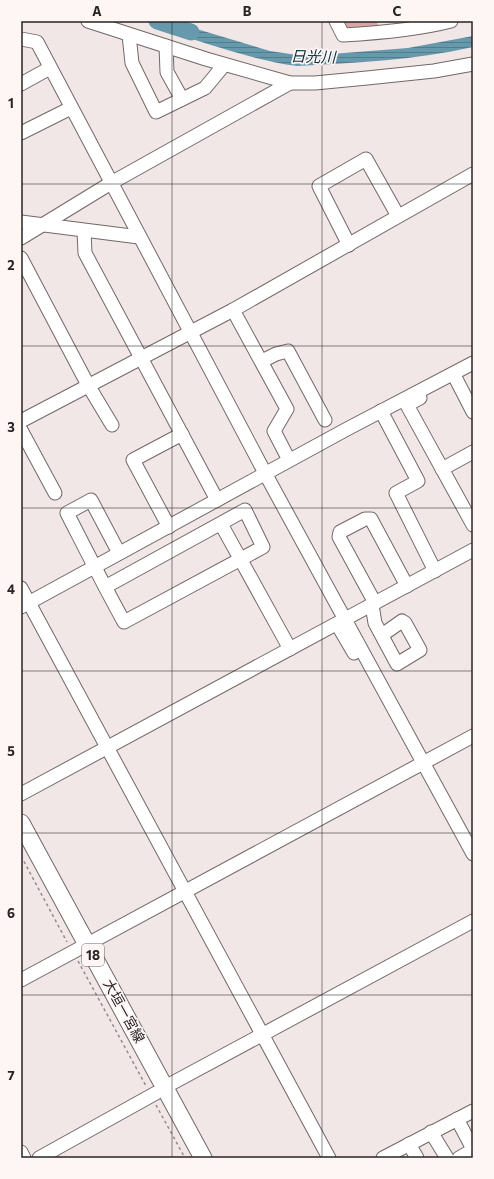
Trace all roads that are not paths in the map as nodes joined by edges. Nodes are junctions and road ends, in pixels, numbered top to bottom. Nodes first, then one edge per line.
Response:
1 (88, 21) edge
2 (336, 21) edge
3 (451, 21) edge
4 (129, 34) junction
5 (21, 39) edge
6 (166, 46) junction
7 (473, 64) edge
8 (224, 65) junction
9 (50, 68) junction
10 (290, 83) junction
11 (21, 84) edge
12 (182, 99) junction
13 (71, 108) junction
14 (21, 133) edge
15 (473, 174) edge
16 (111, 183) junction
17 (398, 216) junction
18 (21, 222) edge
19 (42, 225) junction
20 (84, 230) junction
21 (139, 237) junction
22 (21, 238) edge
23 (349, 244) junction
24 (21, 258) edge
25 (233, 310) junction
26 (190, 333) junction
27 (140, 357) junction
28 (262, 362) junction
29 (473, 363) edge
30 (473, 370) edge
31 (456, 380) junction
32 (88, 385) junction
33 (380, 411) junction
34 (473, 412) edge
35 (325, 420) dead end
36 (21, 421) edge
37 (112, 425) dead end
38 (21, 430) edge
39 (182, 434) junction
40 (473, 452) edge
41 (289, 460) junction
42 (442, 469) junction
43 (265, 473) junction
44 (55, 493) dead end
45 (217, 500) junction
46 (221, 524) junction
47 (473, 525) edge
48 (168, 526) junction
49 (473, 550) edge
50 (119, 552) junction
51 (240, 561) junction
52 (94, 566) junction
53 (435, 571) junction
54 (407, 586) junction
55 (105, 587) junction
56 (21, 588) edge
57 (374, 604) junction
58 (25, 605) edge
59 (341, 621) junction
60 (382, 635) dead end
61 (290, 649) junction
62 (368, 679) dead end
63 (473, 736) edge
64 (108, 748) junction
65 (424, 763) junction
66 (21, 794) edge
67 (21, 823) edge
68 (21, 843) edge
69 (473, 854) edge
70 (185, 892) junction
71 (473, 921) edge
72 (79, 948) junction
73 (21, 980) edge
74 (264, 1036) junction
75 (157, 1092) junction
76 (473, 1111) edge
77 (457, 1119) junction
78 (431, 1132) junction
79 (409, 1144) junction
80 (473, 1150) edge
81 (21, 1152) edge
82 (24, 1158) edge
83 (39, 1158) edge
84 (191, 1158) edge
85 (203, 1158) edge
86 (329, 1158) edge
87 (384, 1158) edge
88 (417, 1158) edge
89 (447, 1158) edge
90 (459, 1158) edge

1 - 4 street
2 - 3 street
4 - 6 street
4 - 12 street
5 - 9 street
6 - 8 street
6 - 12 street
7 - 10 street
8 - 10 street
8 - 12 street
9 - 11 street
9 - 13 street
10 - 16 street
13 - 14 street
13 - 16 street
15 - 17 street
16 - 19 street
16 - 21 street
17 - 23 street
17 - 23 street
18 - 19 street
19 - 20 street
19 - 22 street
20 - 21 street
20 - 27 street
21 - 26 street
23 - 25 street
24 - 32 street
25 - 26 street
25 - 28 street
26 - 27 street
26 - 43 street
27 - 32 street
27 - 39 street
28 - 35 street
28 - 41 street
29 - 33 street
30 - 31 street
31 - 34 street
31 - 42 street
32 - 36 street
32 - 37 street
33 - 41 street
33 - 53 street
38 - 44 street
39 - 45 street
39 - 48 street
40 - 42 street
41 - 43 street
42 - 47 street
43 - 45 street
43 - 59 street
45 - 48 street
46 - 51 street
46 - 51 street
46 - 55 street
48 - 50 street
49 - 53 street
50 - 52 street
50 - 52 street
51 - 55 street
51 - 61 street
52 - 55 street
52 - 58 street
53 - 54 street
54 - 57 street
54 - 57 street
56 - 58 street
57 - 59 street
57 - 60 street
58 - 64 street
59 - 61 street
59 - 62 street
59 - 65 street
61 - 64 street
63 - 65 street
64 - 66 street
64 - 70 street
65 - 69 street
65 - 70 street
67 - 72 main road, 大垣一宮線 / 18
68 - 72 main road, 大垣一宮線 / 18
70 - 72 street
70 - 74 street
71 - 74 street
72 - 73 street
72 - 75 main road, 大垣一宮線 / 18
74 - 75 street
74 - 86 street
75 - 83 street
75 - 84 main road, 大垣一宮線 / 18
75 - 85 main road, 大垣一宮線 / 18
76 - 77 street
77 - 78 street
77 - 80 street
78 - 79 street
78 - 89 street
79 - 87 street
79 - 88 street
80 - 90 street
81 - 82 street

